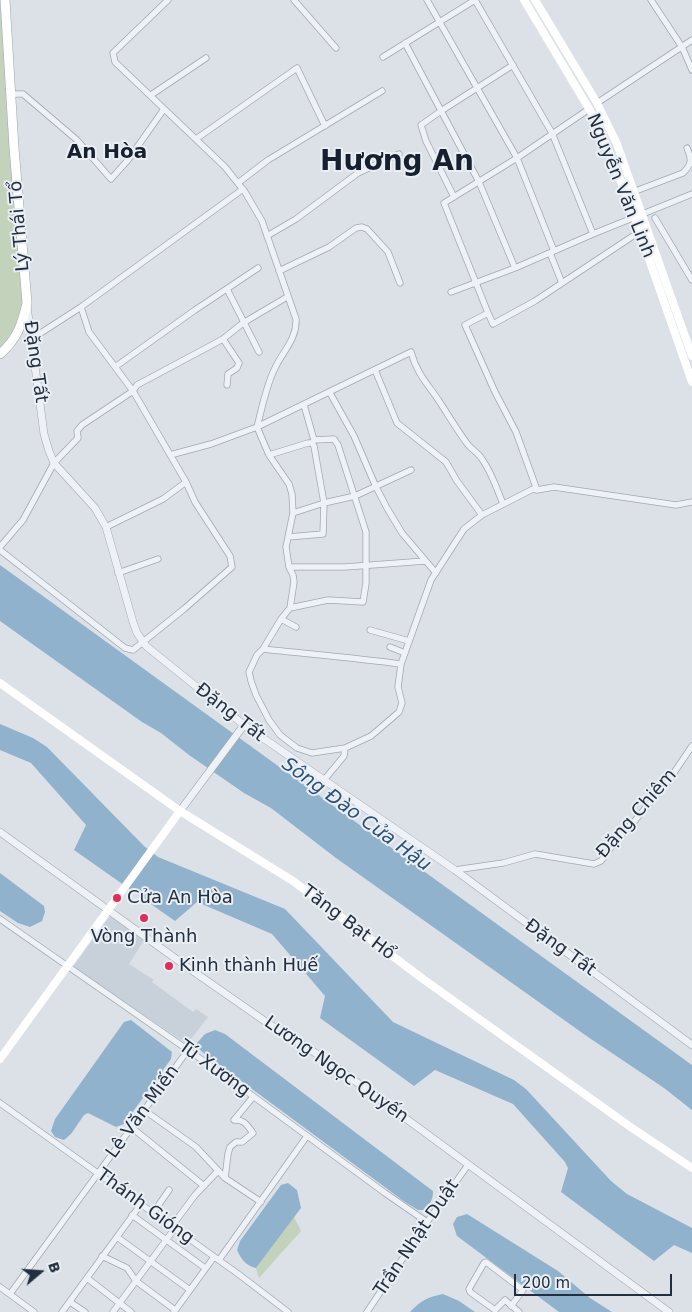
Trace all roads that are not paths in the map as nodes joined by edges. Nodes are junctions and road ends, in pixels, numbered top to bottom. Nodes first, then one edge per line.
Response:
1 (5, 0) edge
2 (168, 0) edge
3 (294, 0) edge
4 (428, 0) edge
5 (475, 0) edge
6 (524, 0) edge
7 (534, 0) edge
8 (651, 0) edge
9 (441, 21) junction
10 (692, 40) edge
11 (405, 44) junction
12 (682, 47) junction
13 (336, 48) dead end
14 (566, 52) junction
15 (383, 57) dead end
16 (558, 57) junction
17 (206, 58) dead end
18 (513, 65) junction
19 (692, 70) edge
20 (478, 88) junction
21 (382, 91) dead end
22 (11, 94) junction
23 (151, 96) junction
24 (597, 103) junction
25 (164, 109) junction
26 (589, 109) junction
27 (441, 111) junction
28 (324, 126) junction
29 (552, 133) junction
30 (196, 139) junction
31 (687, 148) dead end
32 (399, 154) dead end
33 (517, 158) junction
34 (238, 182) junction
35 (479, 182) junction
36 (243, 189) junction
37 (634, 192) junction
38 (692, 194) edge
39 (454, 197) junction
40 (638, 217) junction
41 (655, 218) dead end
42 (593, 234) junction
43 (641, 234) junction
44 (267, 236) junction
45 (552, 252) junction
46 (258, 268) dead end
47 (515, 268) junction
48 (279, 271) junction
49 (692, 280) edge
50 (400, 283) dead end
51 (476, 283) junction
52 (562, 283) junction
53 (227, 289) junction
54 (451, 292) dead end
55 (287, 297) junction
56 (27, 303) junction
57 (81, 307) junction
58 (488, 313) junction
59 (243, 323) junction
60 (33, 338) junction
61 (222, 340) junction
62 (259, 352) dead end
63 (0, 354) edge
64 (689, 355) edge
65 (115, 367) junction
66 (375, 370) junction
67 (692, 382) edge
68 (227, 385) dead end
69 (133, 391) junction
70 (330, 393) junction
71 (304, 405) junction
72 (257, 427) junction
73 (314, 443) junction
74 (170, 455) junction
75 (269, 455) junction
76 (54, 463) junction
77 (411, 470) dead end
78 (186, 482) junction
79 (376, 487) junction
80 (537, 490) junction
81 (355, 496) junction
82 (692, 502) edge
83 (324, 503) junction
84 (504, 504) junction
85 (293, 513) junction
86 (482, 515) junction
87 (106, 527) junction
88 (288, 537) junction
89 (0, 549) edge
90 (158, 558) dead end
91 (425, 560) junction
92 (365, 565) junction
93 (289, 567) junction
94 (436, 572) junction
95 (118, 573) junction
96 (290, 608) junction
97 (281, 619) junction
98 (296, 628) dead end
99 (370, 630) dead end
100 (409, 641) junction
101 (142, 642) junction
102 (390, 647) dead end
103 (263, 649) junction
104 (405, 653) junction
105 (401, 664) junction
106 (0, 683) edge
107 (244, 725) junction
108 (692, 746) edge
109 (345, 748) junction
110 (324, 780) junction
111 (180, 811) junction
112 (0, 832) edge
113 (455, 870) junction
114 (109, 909) junction
115 (0, 919) edge
116 (68, 966) junction
117 (692, 1044) edge
118 (188, 1050) junction
119 (0, 1059) edge
120 (252, 1097) junction
121 (0, 1103) edge
122 (144, 1110) junction
123 (131, 1127) junction
124 (307, 1136) junction
125 (468, 1164) junction
126 (692, 1168) edge
127 (218, 1171) junction
128 (98, 1173) junction
129 (226, 1178) junction
130 (204, 1186) junction
131 (170, 1190) dead end
132 (261, 1202) junction
133 (141, 1204) junction
134 (153, 1213) junction
135 (132, 1215) junction
136 (427, 1222) junction
137 (173, 1227) junction
138 (118, 1236) junction
139 (166, 1240) junction
140 (102, 1256) junction
141 (217, 1259) junction
142 (150, 1261) junction
143 (205, 1268) junction
144 (87, 1278) junction
145 (136, 1281) junction
146 (0, 1288) edge
147 (190, 1290) junction
148 (10, 1294) junction
149 (70, 1302) junction
150 (119, 1303) junction
151 (511, 1306) junction
152 (174, 1311) edge
153 (34, 1312) edge
154 (62, 1312) edge
155 (85, 1312) edge
156 (113, 1312) edge
157 (131, 1312) edge
158 (288, 1312) edge
159 (367, 1312) edge
160 (518, 1312) edge
161 (669, 1312) edge

1 - 22 main road, Lý Thái Tổ
2 - 23 street
3 - 13 street
4 - 9 street
5 - 9 street
5 - 18 street
6 - 16 main road, Nguyễn Văn Linh
7 - 14 main road, Nguyễn Văn Linh
8 - 12 street
9 - 11 street
9 - 20 street
10 - 12 street
11 - 15 street
11 - 27 street
12 - 19 street
12 - 24 street
14 - 16 main road
14 - 24 main road, Nguyễn Văn Linh
16 - 26 main road, Nguyễn Văn Linh
17 - 23 street
18 - 20 street
18 - 29 street
20 - 27 street
20 - 33 street
21 - 28 street
22 - 25 street
22 - 56 main road, Lý Thái Tổ
23 - 25 street
24 - 37 main road, Nguyễn Văn Linh
25 - 30 street
26 - 29 street
26 - 40 main road, Nguyễn Văn Linh
27 - 35 street
27 - 39 street
28 - 30 street
28 - 34 street
29 - 33 street
29 - 42 street
30 - 34 street
31 - 37 street
32 - 44 street
33 - 35 street
33 - 45 street
34 - 36 street
35 - 39 street
35 - 47 street
36 - 44 street
36 - 57 street
37 - 40 main road, Nguyễn Văn Linh
38 - 40 street
39 - 51 street
40 - 42 street
40 - 43 main road, Nguyễn Văn Linh
40 - 64 main road, Nguyễn Văn Linh
41 - 49 street
42 - 45 street
43 - 52 street
43 - 64 main road, Nguyễn Văn Linh
44 - 48 street
45 - 47 street
45 - 52 street
46 - 53 street
47 - 51 street
48 - 50 street
48 - 55 street
51 - 54 street
51 - 58 street
52 - 58 street
53 - 59 street
53 - 65 street
55 - 59 street
55 - 72 street
56 - 60 street, Đặng Tất
56 - 63 main road, Lý Thái Tổ
57 - 60 street
57 - 65 street
58 - 80 street
59 - 61 street
59 - 62 street
60 - 76 street, Đặng Tất
61 - 68 street
61 - 69 street
64 - 67 main road, Nguyễn Văn Linh
65 - 69 street
66 - 70 street
66 - 84 street
66 - 86 street
69 - 74 street
69 - 76 street
70 - 71 street
70 - 79 street
71 - 72 street
71 - 73 street
72 - 74 street
72 - 75 street
73 - 75 street
73 - 81 street
73 - 83 street
74 - 78 street
75 - 85 street
76 - 87 street, Đặng Tất
76 - 89 street
77 - 79 street
78 - 87 street
78 - 101 street
79 - 81 street
79 - 91 street
80 - 82 street
80 - 84 street
81 - 83 street
81 - 92 street
83 - 85 street
83 - 88 street
84 - 86 street
85 - 88 street
86 - 94 street
87 - 95 street, Đặng Tất
88 - 93 street
89 - 101 street
90 - 95 street
91 - 92 street
91 - 94 street
92 - 93 street
92 - 96 street
93 - 96 street
94 - 100 street
95 - 101 street, Đặng Tất
96 - 97 street
97 - 98 street
97 - 103 street
99 - 100 street
100 - 104 street
101 - 107 street, Đặng Tất
102 - 104 street
103 - 105 street
103 - 109 street
104 - 105 street
105 - 109 street
106 - 111 main road, Tăng Bạt Hổ
107 - 110 street, Đặng Tất
107 - 111 street
108 - 113 street, Đặng Chiêm
109 - 110 street
110 - 113 street, Đặng Tất
111 - 114 main road
111 - 126 main road, Tăng Bạt Hổ
112 - 114 street, Lương Ngọc Quyến
113 - 117 street, Đặng Tất
114 - 116 main road
114 - 125 street, Lương Ngọc Quyến
115 - 116 street, Tú Xương
116 - 118 street, Tú Xương
116 - 119 main road
118 - 120 street, Tú Xương
118 - 122 street, Lê Văn Miến
120 - 124 street, Tú Xương
120 - 129 street
121 - 128 street, Thánh Gióng
122 - 123 street, Lê Văn Miến
122 - 127 street
123 - 128 street, Lê Văn Miến
123 - 130 street
124 - 132 street
124 - 136 street, Tú Xương
125 - 136 street, Trần Nhật Duật
125 - 161 street, Lương Ngọc Quyến
127 - 129 street
127 - 130 street
128 - 133 street, Thánh Gióng
128 - 148 street, Lê Văn Miến
129 - 132 street
130 - 137 street
131 - 134 street
132 - 141 street
133 - 134 street, Thánh Gióng
133 - 135 street
134 - 137 street, Thánh Gióng
135 - 138 street
135 - 139 street
136 - 159 street, Trần Nhật Duật
137 - 139 street
137 - 141 street, Thánh Gióng
138 - 140 street
138 - 142 street
139 - 142 street
139 - 143 street
140 - 144 street
140 - 145 street
141 - 143 street
141 - 158 street, Thánh Gióng
142 - 145 street
142 - 147 street
143 - 147 street
144 - 149 street
144 - 150 street
145 - 150 street
145 - 152 street
146 - 148 street
147 - 152 street
148 - 153 street
149 - 154 street
149 - 155 street
150 - 156 street
150 - 157 street
151 - 151 street
151 - 160 street

